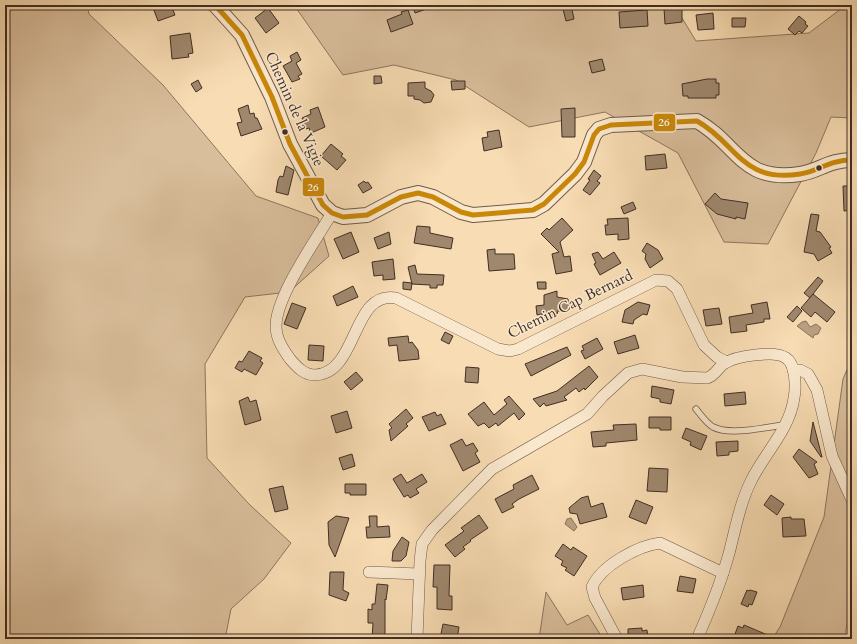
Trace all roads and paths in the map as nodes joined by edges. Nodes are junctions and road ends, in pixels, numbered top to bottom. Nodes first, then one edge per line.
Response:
1 (215, 5) edge
2 (852, 160) edge
3 (332, 213) junction
4 (727, 362) junction
5 (793, 370) junction
6 (696, 409) dead end
7 (784, 424) junction
8 (852, 500) edge
9 (368, 572) dead end
10 (723, 573) junction
11 (419, 574) junction
12 (852, 628) edge
13 (417, 639) edge
14 (617, 639) edge
15 (697, 639) edge
16 (850, 639) edge

1 - 3 street, Chemin de la Vigie
2 - 3 street
3 - 4 street, Chemin Cap Bernard
4 - 5 street
4 - 11 street
5 - 7 street
5 - 8 street
6 - 7 lane
7 - 10 street
9 - 11 street
10 - 14 street
10 - 15 street
11 - 13 street
12 - 16 street

